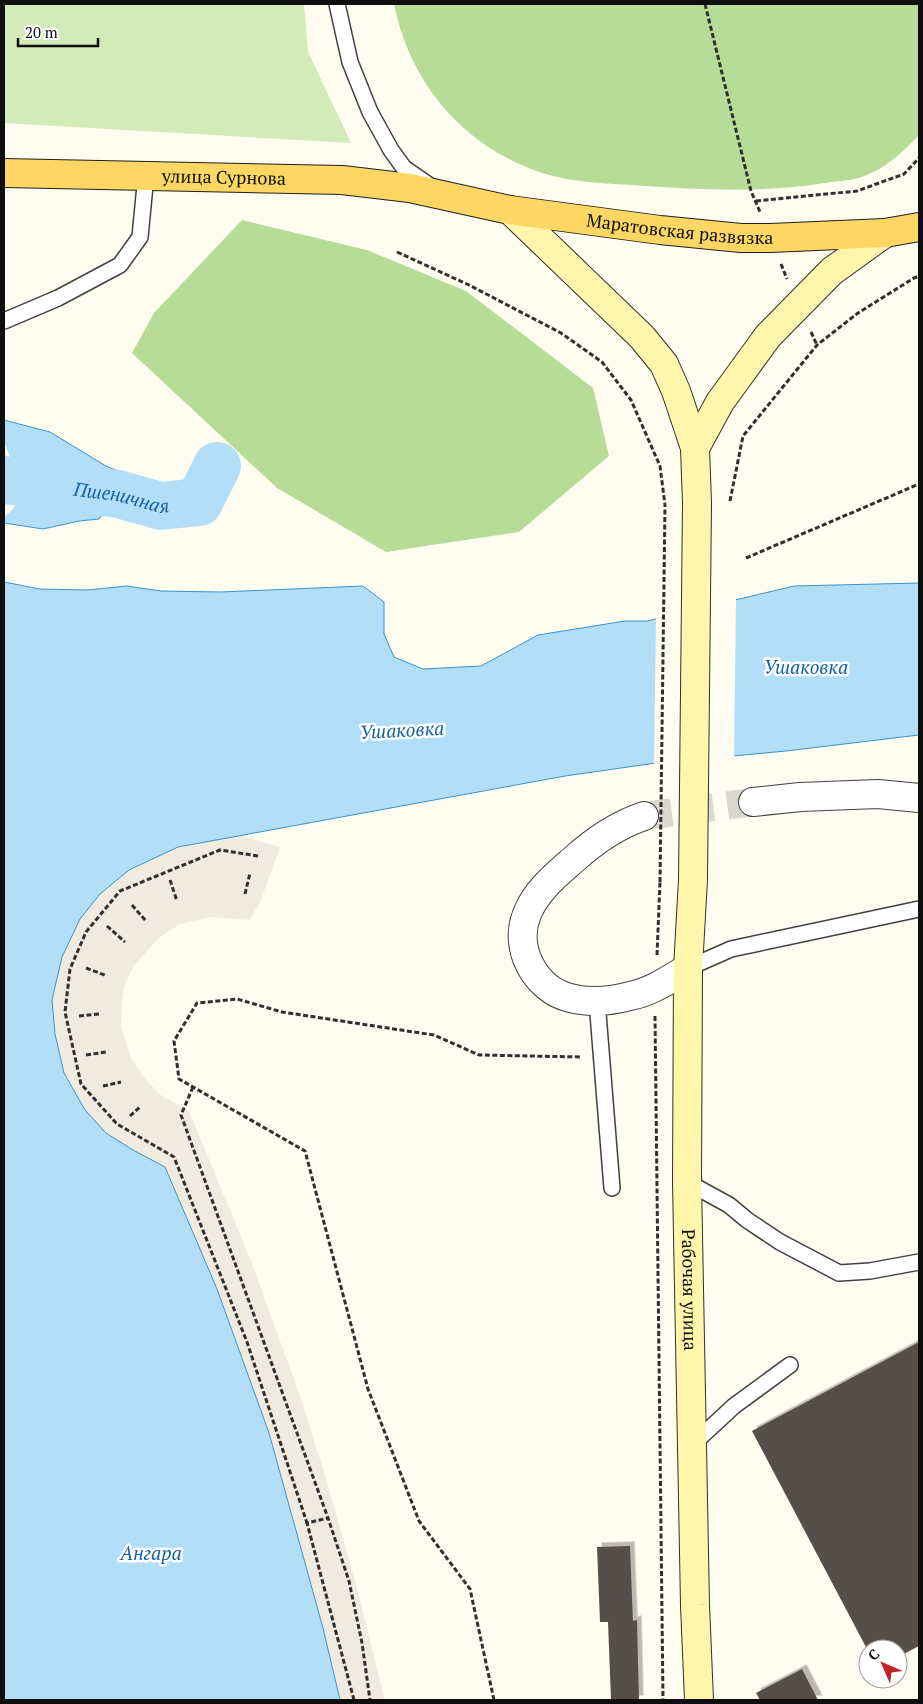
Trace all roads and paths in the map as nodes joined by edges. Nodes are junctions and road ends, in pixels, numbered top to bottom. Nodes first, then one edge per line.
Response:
1 (337, 4) edge
2 (705, 4) edge
3 (919, 158) edge
4 (4, 174) edge
5 (146, 176) junction
6 (443, 195) junction
7 (756, 201) junction
8 (510, 210) junction
9 (919, 227) edge
10 (885, 233) junction
11 (770, 238) junction
12 (397, 252) dead end
13 (919, 276) edge
14 (797, 306) junction
15 (4, 321) edge
16 (817, 345) junction
17 (695, 448) junction
18 (919, 484) edge
19 (730, 501) dead end
20 (746, 558) dead end
21 (919, 798) edge
22 (753, 802) tunnel mouth
23 (644, 816) tunnel mouth
24 (258, 856) dead end
25 (250, 873) dead end
26 (170, 880) dead end
27 (245, 894) dead end
28 (177, 901) dead end
29 (132, 905) dead end
30 (919, 909) edge
31 (146, 920) dead end
32 (107, 926) dead end
33 (125, 942) dead end
34 (86, 968) dead end
35 (688, 968) junction
36 (107, 976) dead end
37 (656, 987) junction
38 (597, 1001) junction
39 (99, 1014) dead end
40 (79, 1016) dead end
41 (106, 1052) dead end
42 (86, 1056) dead end
43 (601, 1058) junction
44 (121, 1082) dead end
45 (103, 1086) dead end
46 (193, 1087) junction
47 (141, 1106) dead end
48 (130, 1116) dead end
49 (687, 1182) junction
50 (612, 1188) dead end
51 (919, 1262) edge
52 (790, 1365) dead end
53 (693, 1444) junction
54 (328, 1518) junction
55 (307, 1523) junction
56 (354, 1700) edge
57 (370, 1700) edge
58 (494, 1700) edge
59 (663, 1700) edge
60 (699, 1700) edge

1 - 6 lane
2 - 7 path
3 - 7 path
4 - 5 main road, улица Сурнова
5 - 6 main road, улица Сурнова
5 - 15 lane
6 - 8 main road, Маратовская развязка
7 - 11 path
8 - 11 main road, Маратовская развязка
8 - 17 main road
9 - 10 main road, Маратовская развязка
10 - 11 main road, Маратовская развязка
10 - 14 main road
11 - 14 path
12 - 37 path, bridge
13 - 16 path
14 - 16 path
14 - 17 main road
16 - 19 path
17 - 35 main road, Рабочая улица, bridge
18 - 20 path
21 - 22 street
23 - 38 street
24 - 55 path
25 - 27 path
26 - 28 path
29 - 31 path
30 - 35 lane
32 - 33 path
34 - 36 path
35 - 37 street
35 - 49 main road, Рабочая улица
37 - 38 street
37 - 59 path
38 - 43 lane
39 - 40 path
41 - 42 path
43 - 46 path
43 - 50 lane
44 - 45 path
46 - 54 path
46 - 58 path
47 - 48 path
49 - 51 lane
49 - 53 main road, Рабочая улица
52 - 53 lane
53 - 60 main road, Рабочая улица
54 - 55 path
54 - 57 path
55 - 56 path

